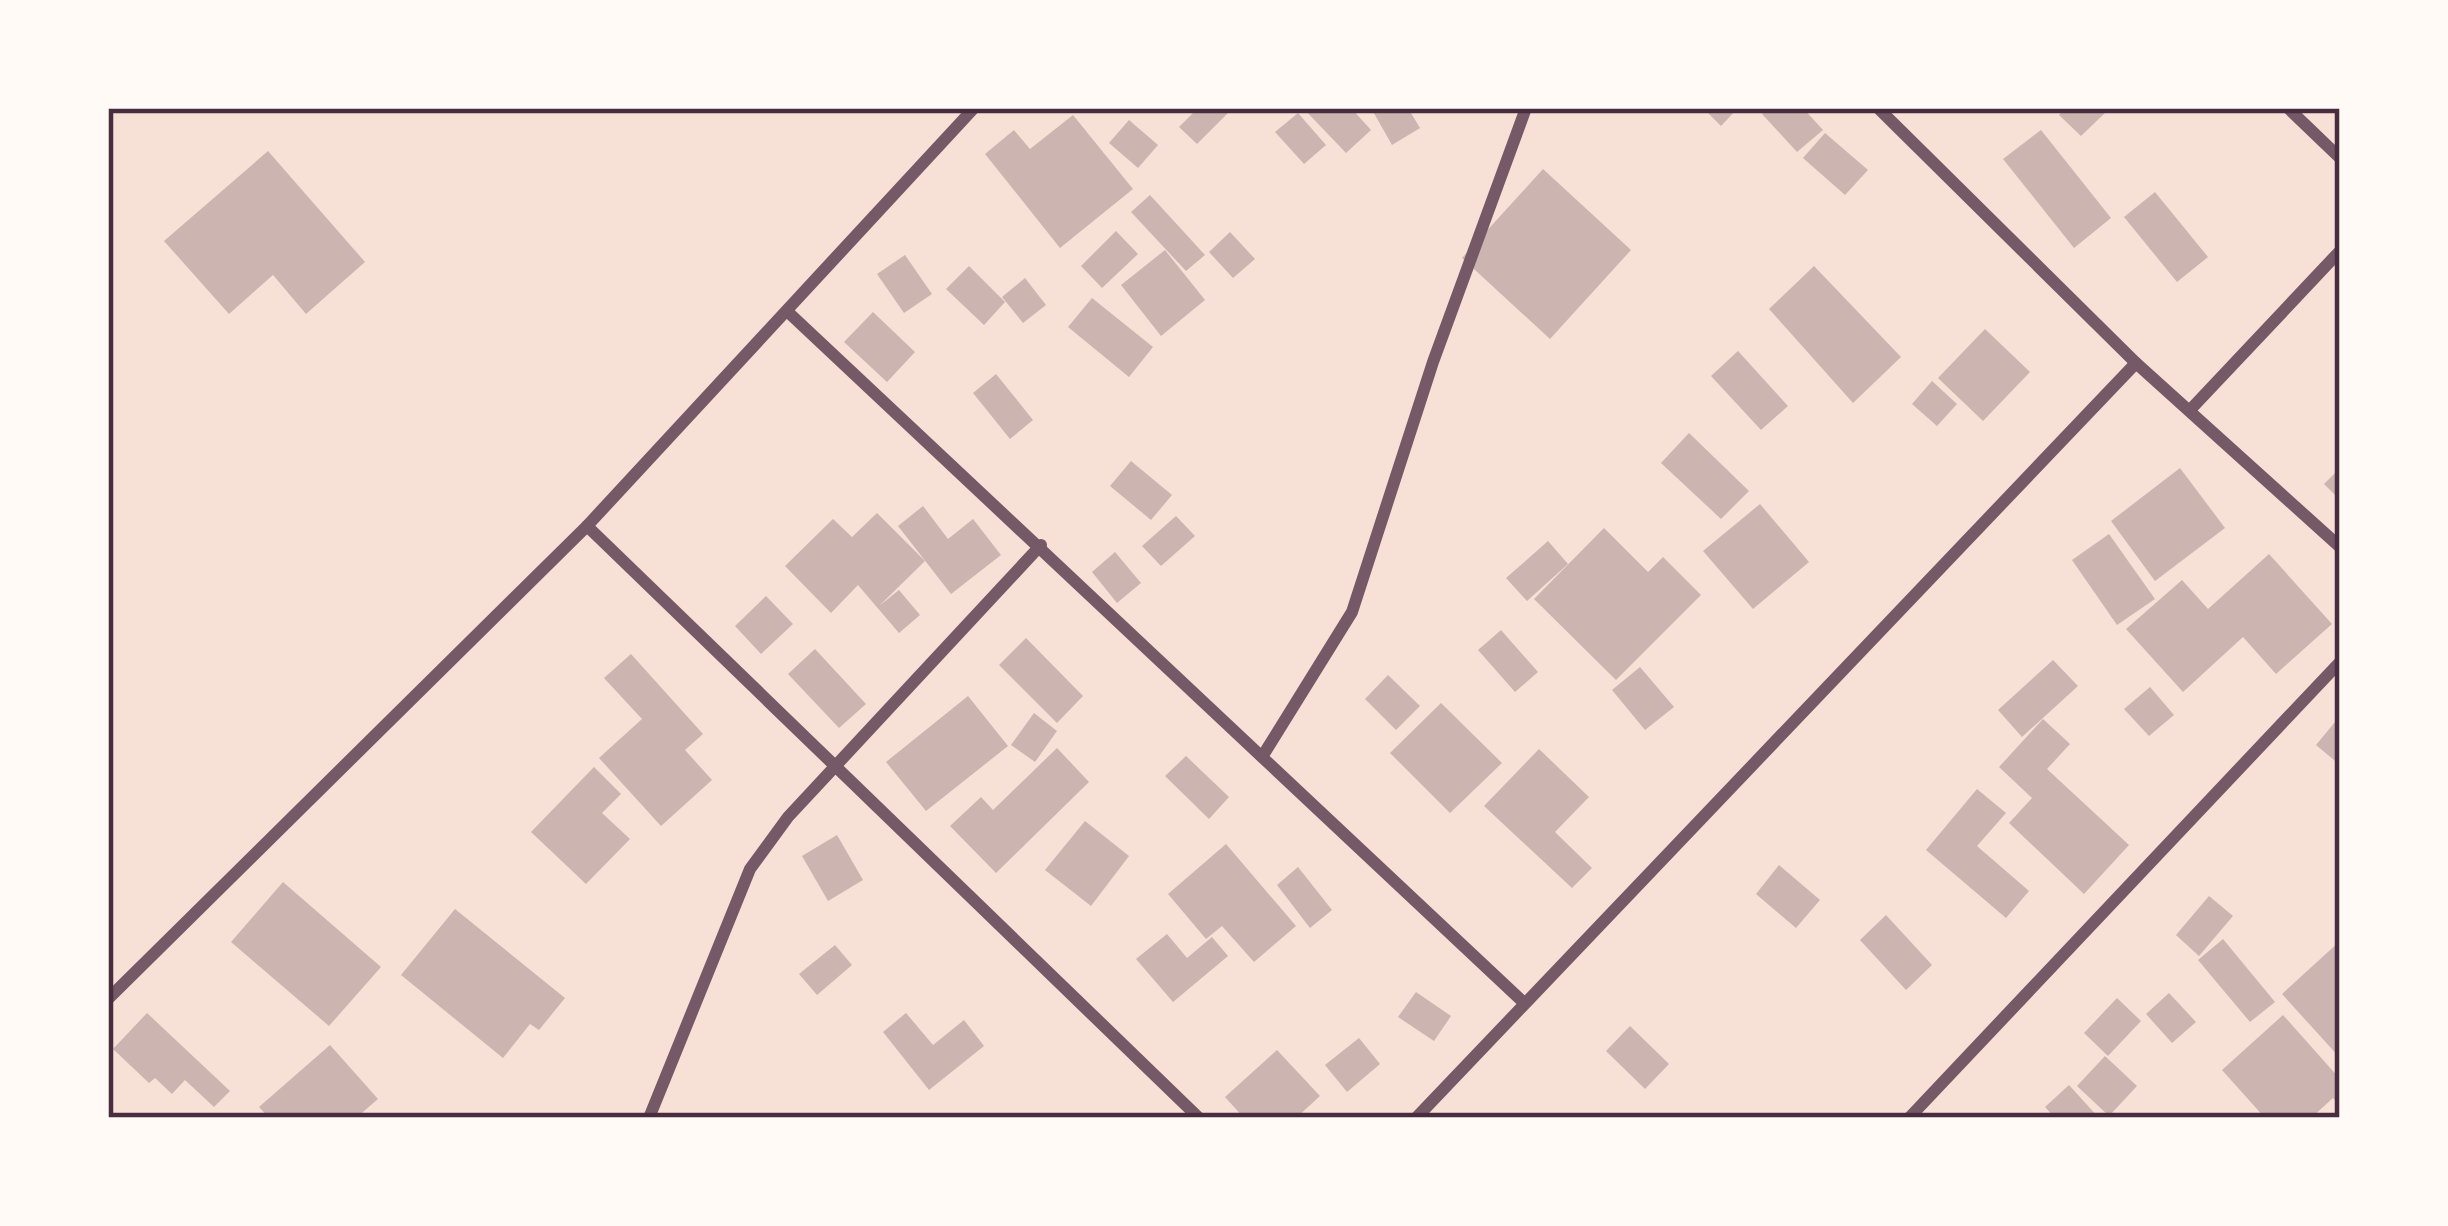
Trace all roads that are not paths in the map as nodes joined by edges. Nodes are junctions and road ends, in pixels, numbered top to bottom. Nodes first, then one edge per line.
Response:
1 (974, 108) edge
2 (1526, 108) edge
3 (1878, 108) edge
4 (2288, 108) edge
5 (2339, 156) edge
6 (2340, 251) edge
7 (788, 312) junction
8 (2136, 362) junction
9 (2191, 409) junction
10 (586, 526) junction
11 (1041, 545) junction
12 (2340, 548) edge
13 (2340, 662) edge
14 (1262, 757) junction
15 (838, 767) junction
16 (108, 999) edge
17 (1523, 1002) junction
18 (650, 1118) edge
19 (1199, 1118) edge
20 (1415, 1118) edge
21 (1909, 1118) edge

1 - 7 street
2 - 14 street
3 - 8 street
4 - 5 street
6 - 9 street
7 - 10 street
7 - 11 street
8 - 9 street
8 - 17 street
9 - 12 street
10 - 15 street
10 - 16 street
11 - 14 street
11 - 15 street
13 - 21 street
14 - 17 street
15 - 18 street
15 - 19 street
17 - 20 street

